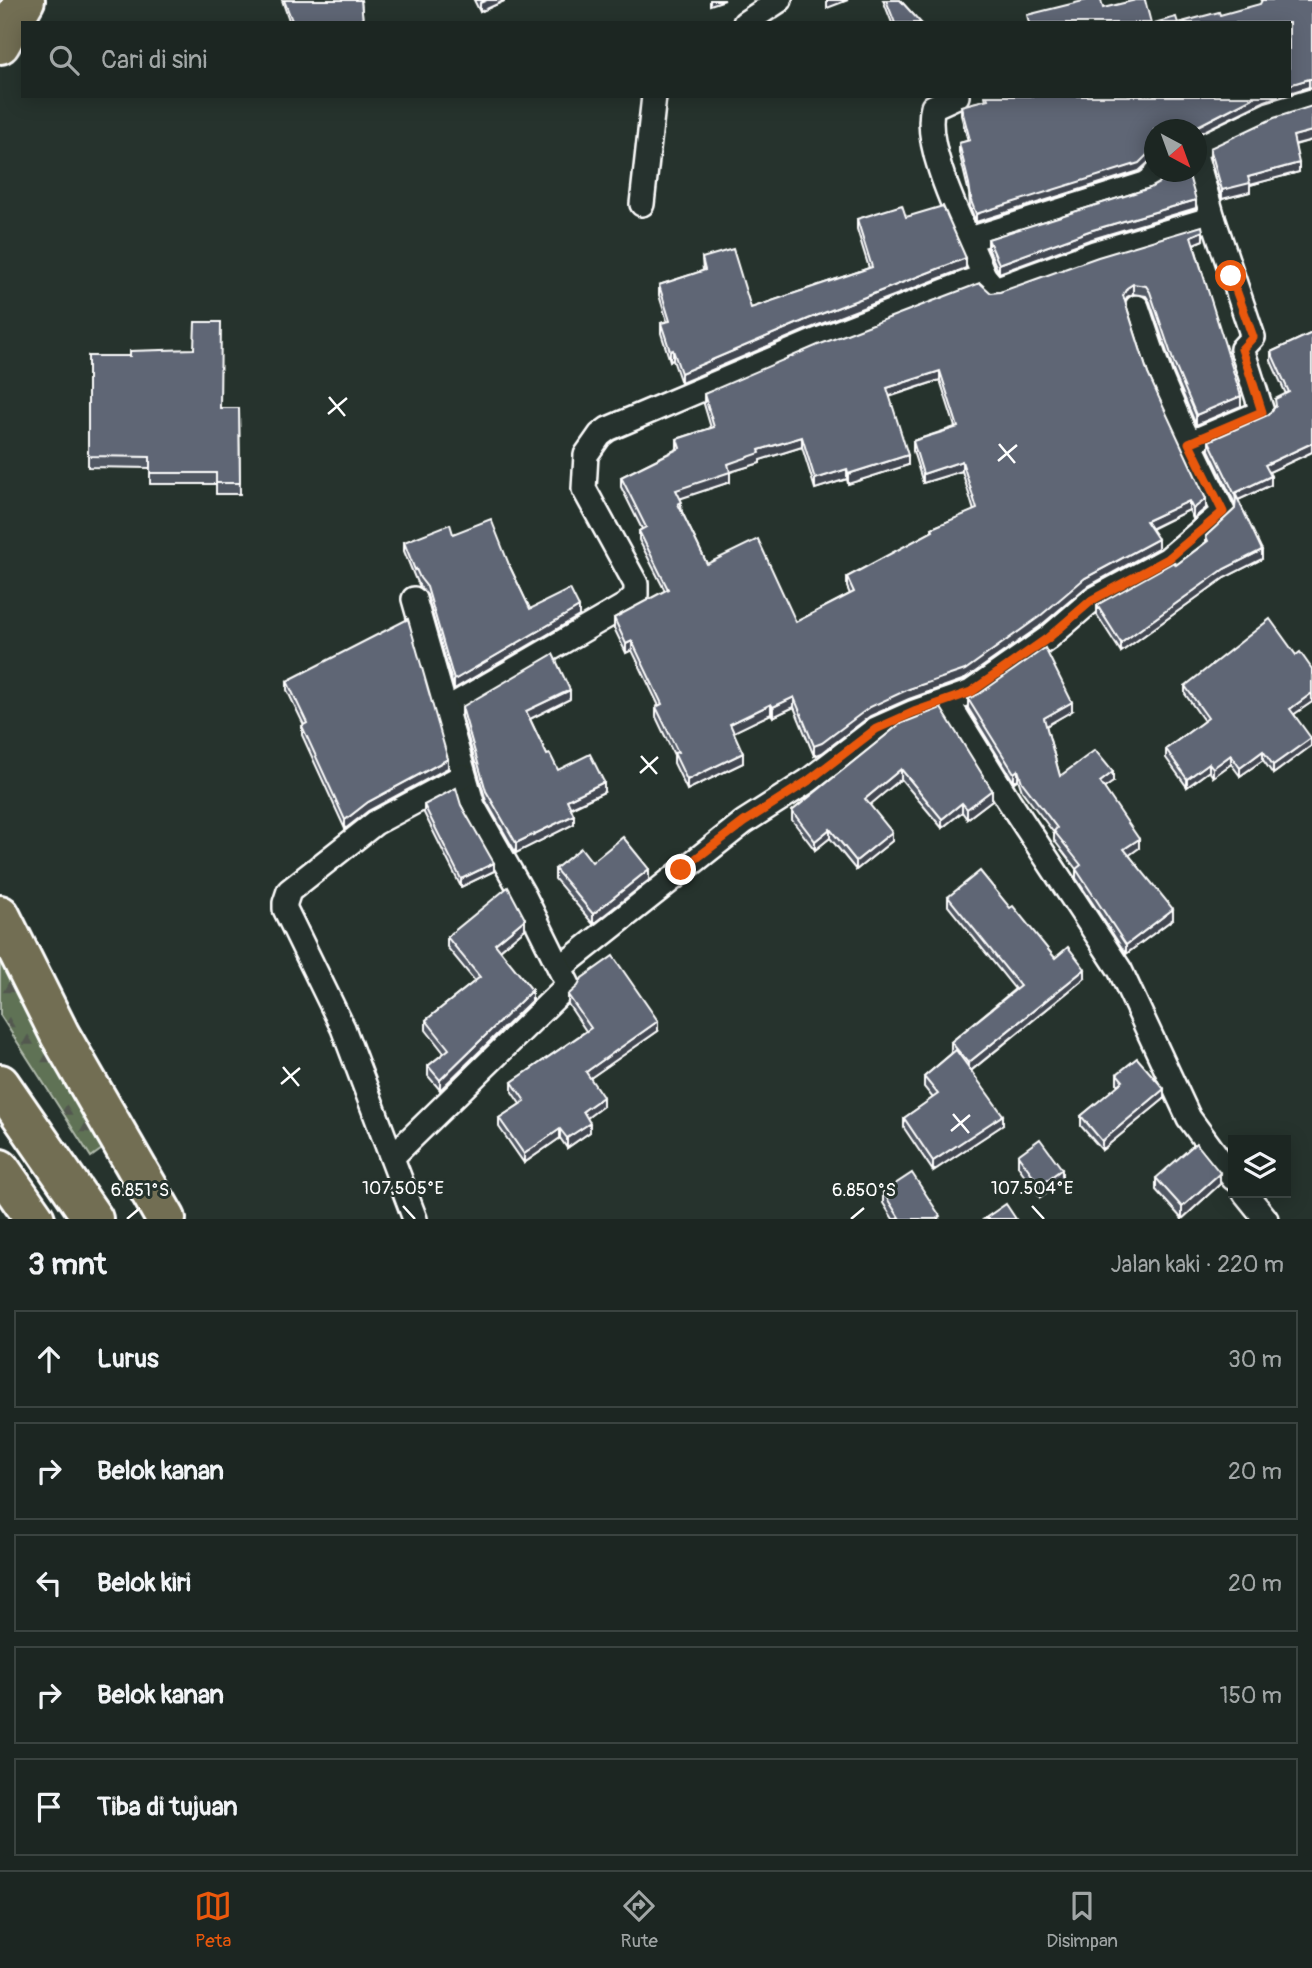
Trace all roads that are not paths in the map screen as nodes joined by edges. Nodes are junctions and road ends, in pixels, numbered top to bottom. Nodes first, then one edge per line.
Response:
1 (25, 0) edge
2 (780, 0) edge
3 (748, 21) edge
4 (0, 44) edge
5 (654, 98) edge
6 (953, 98) edge
7 (1312, 101) edge
8 (1207, 144) edge
9 (1148, 182) edge
10 (1203, 182) edge
11 (642, 204) dead end
12 (1213, 218) junction
13 (970, 239) junction
14 (984, 276) junction
15 (1137, 307) dead end
16 (1189, 443) junction
17 (414, 599) dead end
18 (947, 701) junction
19 (445, 710) junction
20 (463, 776) junction
21 (0, 915) edge
22 (560, 968) junction
23 (0, 1084) edge
24 (392, 1157) junction
25 (0, 1169) edge
26 (1228, 1171) edge
27 (1249, 1198) edge
28 (35, 1219) edge
29 (93, 1219) edge
30 (166, 1219) edge
31 (415, 1219) edge
32 (1265, 1219) edge

1 - 4 highway
2 - 3 street
5 - 11 street
6 - 13 street
7 - 8 street
9 - 13 street
10 - 12 street
12 - 14 street
12 - 16 street
13 - 14 street
14 - 19 street
15 - 16 street
16 - 18 street
17 - 19 street
18 - 22 street
18 - 26 street
19 - 20 street
20 - 22 street
20 - 24 street
21 - 30 highway
22 - 24 street
23 - 29 highway
24 - 31 street
25 - 28 highway
27 - 32 street

